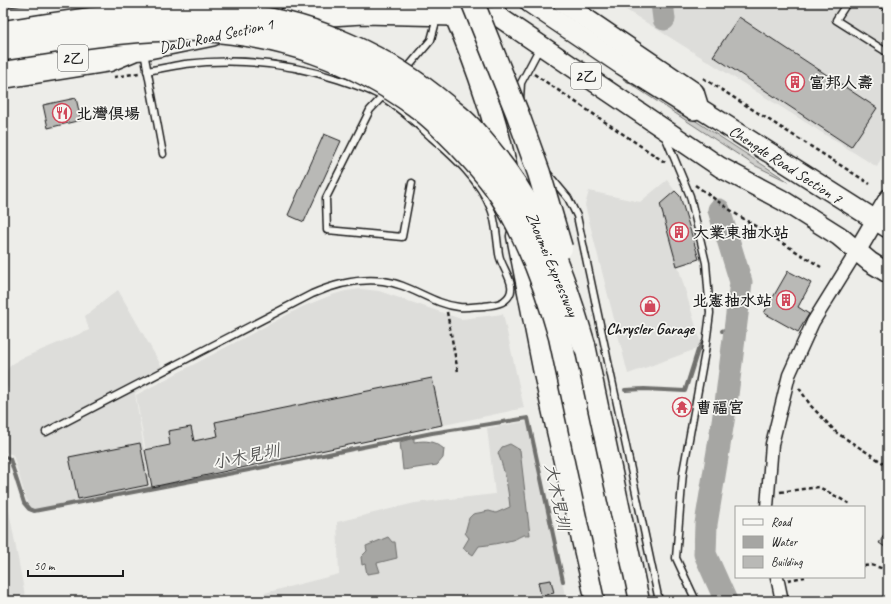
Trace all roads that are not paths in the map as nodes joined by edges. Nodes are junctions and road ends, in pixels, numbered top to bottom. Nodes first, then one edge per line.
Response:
1 (114, 3) edge
2 (312, 3) edge
3 (473, 3) edge
4 (530, 3) edge
5 (563, 3) edge
6 (846, 3) edge
7 (880, 3) edge
8 (888, 8) edge
9 (499, 10) edge
10 (448, 11) edge
11 (3, 18) edge
12 (278, 22) junction
13 (3, 32) edge
14 (541, 45) junction
15 (3, 49) edge
16 (144, 50) junction
17 (888, 53) edge
18 (3, 68) edge
19 (147, 71) junction
20 (397, 80) dead end
21 (3, 82) edge
22 (392, 86) dead end
23 (698, 92) junction
24 (382, 97) junction
25 (666, 130) junction
26 (163, 154) dead end
27 (412, 183) dead end
28 (888, 198) edge
29 (882, 224) edge
30 (857, 251) junction
31 (888, 273) edge
32 (584, 345) junction
33 (46, 432) dead end
34 (767, 506) edge
35 (777, 580) edge
36 (597, 601) edge
37 (618, 601) edge
38 (638, 601) edge
39 (659, 601) edge
40 (696, 601) edge
41 (782, 601) edge

1 - 11 main road
2 - 12 main road
3 - 32 highway, bridge
4 - 23 main road, 2乙
5 - 23 main road
6 - 17 lane
7 - 8 lane
9 - 10 main road, 2乙
9 - 14 main road, 2乙
10 - 12 main road, DaDu Road Section 1 / 2乙
10 - 20 lane
10 - 36 highway
12 - 16 main road, DaDu Road Section 1 / 2乙
13 - 32 highway, Zhoumei Expressway, bridge
14 - 25 main road, 2乙
14 - 39 lane
15 - 37 highway, Zhoumei Expressway, bridge
16 - 18 main road, DaDu Road Section 1 / 2乙
16 - 19 lane
16 - 21 street, DaDu Road Section 1
19 - 24 lane
19 - 26 lane
22 - 24 lane
23 - 29 main road, Chengde Road Section 7 / 2乙
24 - 27 lane
24 - 33 lane
25 - 30 main road, Chengde Road Section 7 / 2乙
25 - 40 lane
28 - 29 street
29 - 30 street
30 - 31 main road, Chengde Road Section 7 / 2乙
30 - 34 street
32 - 38 highway, Zhoumei Expressway
35 - 41 street

